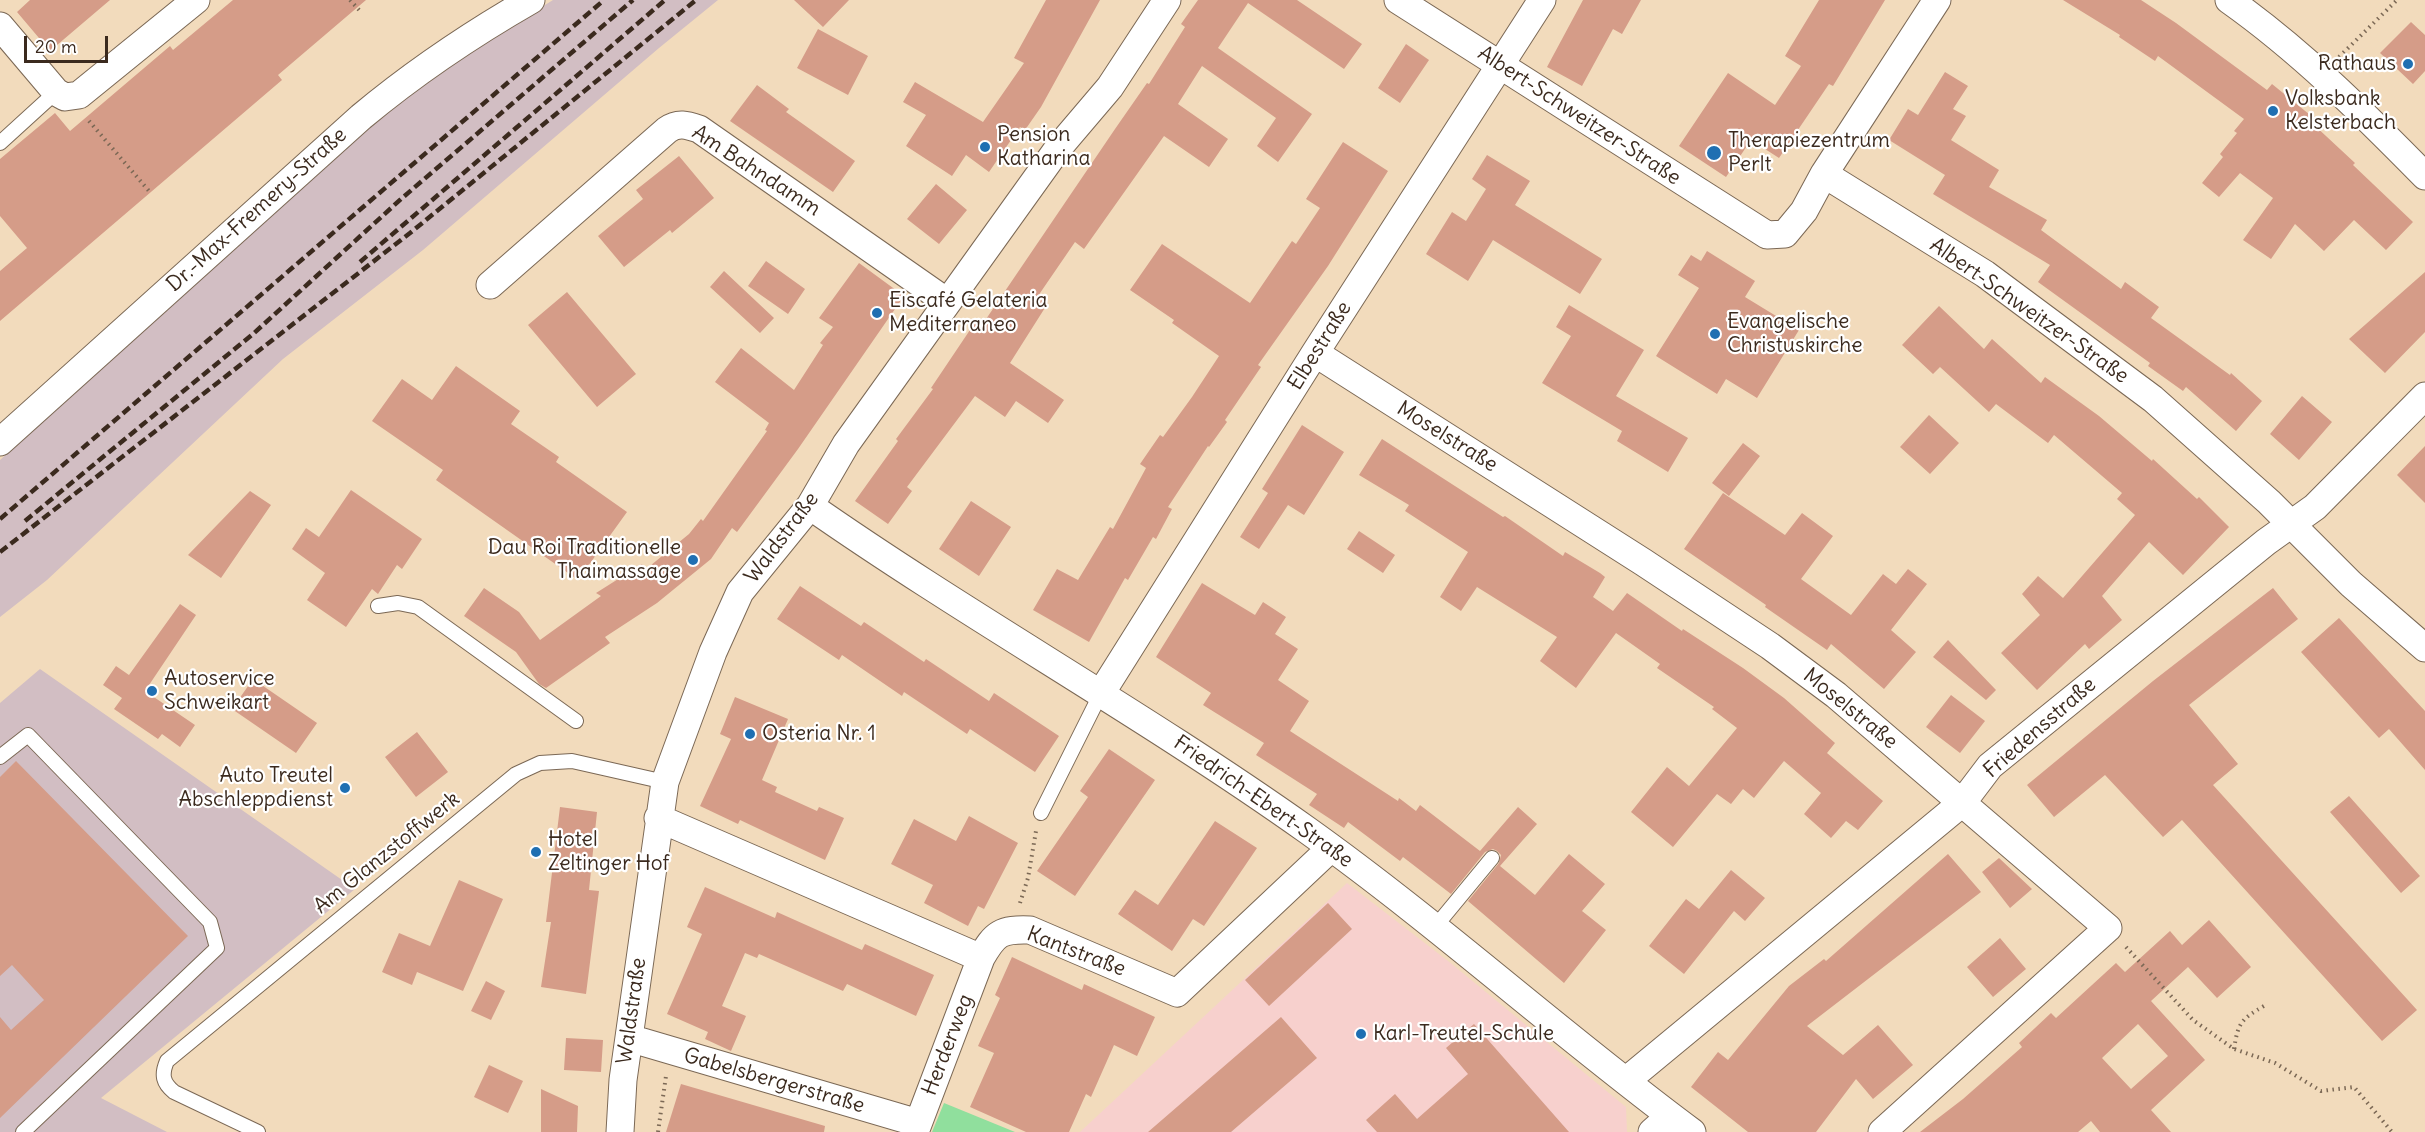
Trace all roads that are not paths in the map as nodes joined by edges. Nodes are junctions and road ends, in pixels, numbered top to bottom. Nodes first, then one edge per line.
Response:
1 (196, 0) edge
2 (531, 0) edge
3 (1167, 0) edge
4 (1398, 0) edge
5 (1542, 0) edge
6 (1937, 0) edge
7 (2229, 0) edge
8 (0, 26) edge
9 (1500, 65) junction
10 (68, 94) junction
11 (0, 143) edge
12 (1824, 174) junction
13 (2425, 176) edge
14 (490, 285) dead end
15 (947, 302) junction
16 (1315, 353) junction
17 (2425, 396) edge
18 (0, 442) edge
19 (810, 506) junction
20 (2291, 525) junction
21 (378, 606) dead end
22 (2425, 648) edge
23 (1100, 695) junction
24 (576, 721) dead end
25 (0, 757) edge
26 (665, 782) junction
27 (1962, 803) junction
28 (1041, 813) road end
29 (658, 818) junction
30 (1331, 848) junction
31 (1492, 858) dead end
32 (1434, 927) junction
33 (981, 958) junction
34 (629, 1038) junction
35 (1627, 1080) junction
36 (1661, 1124) edge
37 (917, 1128) edge
38 (23, 1132) edge
39 (258, 1132) edge
40 (620, 1132) edge
41 (1692, 1132) edge
42 (1882, 1132) edge

1 - 10 street
2 - 18 street, Dr.-Max-Fremery-Straße
3 - 15 street, Waldstraße
4 - 9 street, Albert-Schweitzer-Straße
5 - 9 street, Elbestraße
6 - 12 street
7 - 13 street
8 - 10 street
9 - 12 street, Albert-Schweitzer-Straße
9 - 16 street, Elbestraße
10 - 11 lane
12 - 20 street, Albert-Schweitzer-Straße
14 - 15 street, Am Bahndamm
15 - 19 street, Waldstraße
16 - 23 street, Elbestraße
16 - 27 street, Moselstraße
17 - 20 street, Friedensstraße
19 - 23 street, Friedrich-Ebert-Straße
19 - 26 street, Waldstraße
20 - 22 street, Albert-Schweitzer-Straße
20 - 27 street, Friedensstraße
21 - 24 lane
23 - 28 lane
23 - 30 street, Friedrich-Ebert-Straße
25 - 38 lane
26 - 29 street, Waldstraße
26 - 39 lane, Am Glanzstoffwerk
27 - 35 street, Friedensstraße
27 - 42 street, Moselstraße
29 - 33 street
29 - 34 street, Waldstraße
30 - 32 street, Friedrich-Ebert-Straße
30 - 33 street, Kantstraße
31 - 32 lane
32 - 35 street, Friedrich-Ebert-Straße
33 - 37 street, Herderweg
34 - 37 street, Gabelsbergerstraße
34 - 40 street, Waldstraße
35 - 36 street, Friedrich-Ebert-Straße
36 - 41 street, Friedrich-Ebert-Straße

